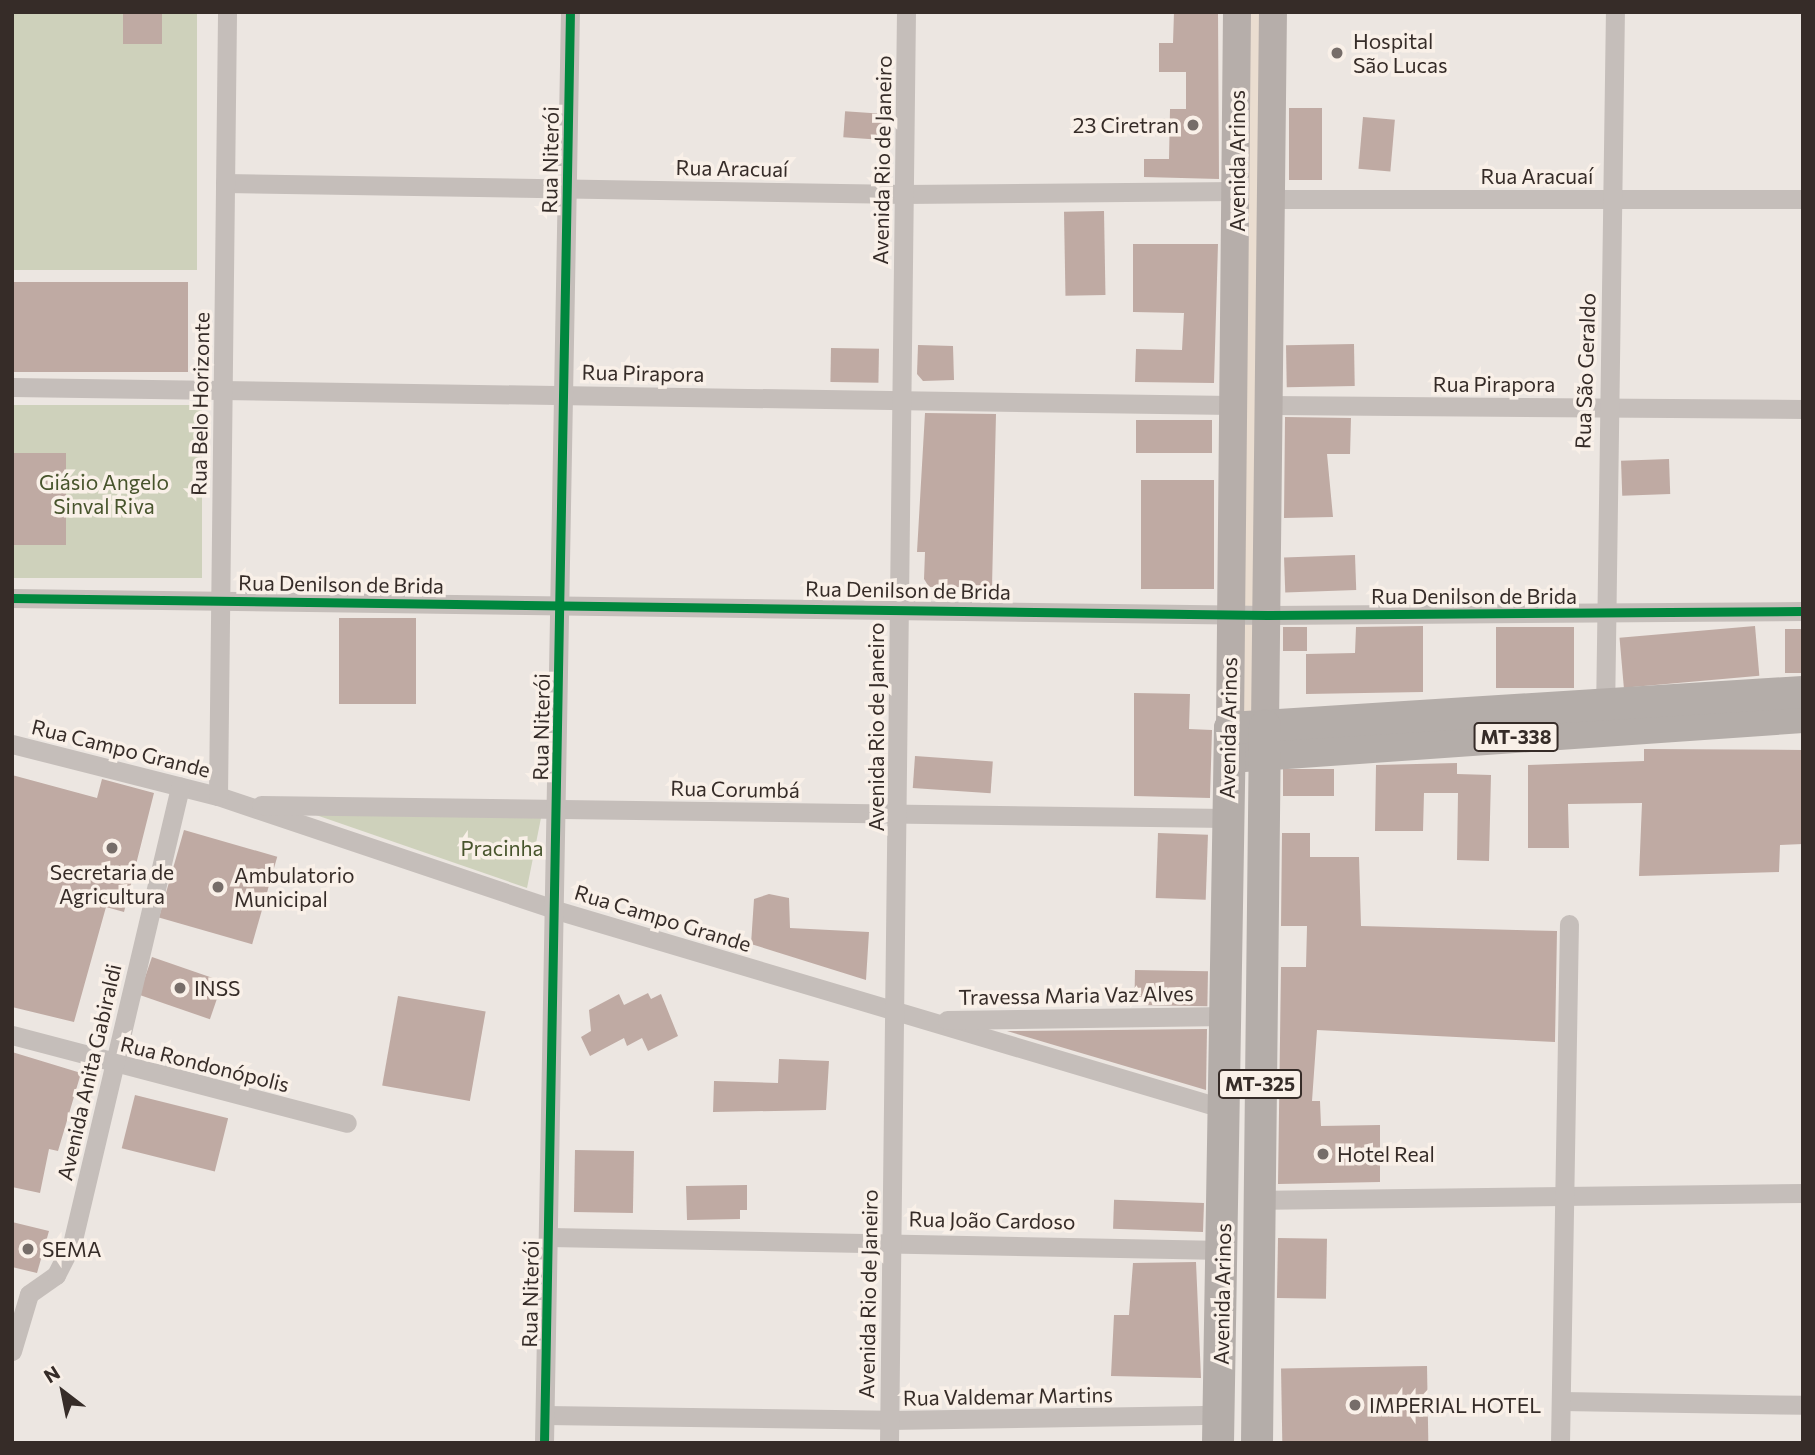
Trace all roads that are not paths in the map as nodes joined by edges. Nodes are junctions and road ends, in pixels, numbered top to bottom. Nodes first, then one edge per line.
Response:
1 (227, 12) edge
2 (570, 12) edge
3 (906, 12) edge
4 (1237, 12) edge
5 (1273, 12) edge
6 (1615, 12) edge
7 (225, 183) junction
8 (567, 188) junction
9 (1238, 191) junction
10 (904, 194) junction
11 (1271, 199) junction
12 (1613, 199) junction
13 (1803, 199) edge
14 (12, 387) edge
15 (223, 388) junction
16 (564, 395) junction
17 (902, 398) junction
18 (1232, 405) junction
19 (1269, 405) junction
20 (1605, 408) junction
21 (1803, 409) edge
22 (12, 598) edge
23 (220, 600) junction
24 (561, 604) junction
25 (899, 606) junction
26 (1803, 611) edge
27 (1606, 612) junction
28 (1229, 615) junction
29 (1267, 615) junction
30 (1803, 692) edge
31 (1803, 717) edge
32 (1605, 719) junction
33 (1265, 740) junction
34 (1229, 743) junction
35 (12, 744) edge
36 (180, 786) junction
37 (219, 796) junction
38 (243, 804) junction
39 (557, 809) junction
40 (900, 814) junction
41 (1227, 818) junction
42 (556, 910) junction
43 (1569, 924) dead end
44 (894, 1010) junction
45 (1226, 1016) junction
46 (928, 1020) junction
47 (12, 1035) edge
48 (114, 1064) junction
49 (1222, 1108) junction
50 (347, 1123) dead end
51 (1803, 1193) edge
52 (1565, 1198) junction
53 (1257, 1200) junction
54 (549, 1237) junction
55 (891, 1242) junction
56 (1224, 1250) junction
57 (21, 1291) edge
58 (12, 1351) edge
59 (1561, 1401) junction
60 (1803, 1405) edge
61 (545, 1415) junction
62 (889, 1420) junction
63 (1219, 1429) edge
64 (544, 1443) edge
65 (889, 1443) edge
66 (1257, 1443) edge
67 (1560, 1443) edge

1 - 7 street, Rua Belo Horizonte
2 - 8 street, Rua Niterói
3 - 10 street, Avenida Rio de Janeiro
4 - 9 main road, Avenida Arinos / MT-325
5 - 11 main road, Avenida Arinos / MT-325
6 - 12 street, Rua São Geraldo
7 - 8 street, Rua Aracuaí
7 - 15 street, Rua Belo Horizonte
8 - 10 street, Rua Aracuaí
8 - 16 street, Rua Niterói
9 - 10 street, Rua Aracuaí
9 - 18 main road, Avenida Arinos / MT-325
10 - 17 street, Avenida Rio de Janeiro
11 - 12 street, Rua Aracuaí
11 - 19 main road, Avenida Arinos / MT-325
12 - 13 street, Rua Aracuaí
12 - 20 street, Rua São Geraldo
14 - 15 street, Rua Pirapora
15 - 16 street, Rua Pirapora
15 - 23 street, Rua Belo Horizonte
16 - 17 street, Rua Pirapora
16 - 24 street, Rua Niterói
17 - 18 street, Rua Pirapora
17 - 25 street, Avenida Rio de Janeiro
18 - 28 main road, Avenida Arinos / MT-325
19 - 20 street, Rua Pirapora
19 - 29 main road, Avenida Arinos / MT-325
20 - 21 street, Rua Pirapora
20 - 27 street, Rua São Geraldo
22 - 23 street, Rua Denilson de Brida
23 - 24 street, Rua Denilson de Brida
23 - 37 street, Rua Belo Horizonte
24 - 25 street, Rua Denilson de Brida
24 - 39 street, Rua Niterói
25 - 28 street, Rua Denilson de Brida
25 - 40 street, Avenida Rio de Janeiro
26 - 27 street, Rua Denilson de Brida
27 - 29 street, Rua Denilson de Brida
27 - 32 street, Rua São Geraldo
28 - 29 street, Rua Denilson de Brida
28 - 34 main road, Avenida Arinos / MT-325
29 - 33 main road, Avenida Arinos / MT-325
30 - 32 main road, MT-338
31 - 32 main road, MT-338
32 - 33 main road, MT-338
33 - 34 main road, MT-338
33 - 53 main road, Avenida Arinos / MT-325
34 - 41 main road, Avenida Arinos / MT-325
35 - 36 street, Rua Campo Grande
36 - 37 street, Rua Campo Grande
36 - 48 street, Avenida Anita Gabiraldi
37 - 38 street, Rua Campo Grande
38 - 39 street, Rua Corumbá
38 - 42 street, Rua Campo Grande
39 - 40 street, Rua Corumbá
39 - 42 street, Rua Niterói
40 - 41 street, Rua Corumbá
40 - 44 street, Avenida Rio de Janeiro
41 - 45 main road, Avenida Arinos / MT-325
42 - 44 street, Rua Campo Grande
42 - 54 street, Rua Niterói
43 - 52 street
44 - 46 street, Rua Campo Grande
44 - 55 street, Avenida Rio de Janeiro
45 - 46 street, Travessa Maria Vaz Alves
45 - 49 main road, Avenida Arinos / MT-325
46 - 49 street, Rua Campo Grande
47 - 48 street, Rua Rondonópolis
48 - 50 street, Rua Rondonópolis
48 - 57 street, Avenida Anita Gabiraldi
49 - 56 main road, Avenida Arinos / MT-325
51 - 52 street
52 - 53 street
52 - 59 street
53 - 66 main road, Avenida Arinos / MT-325
54 - 55 street, Rua João Cardoso
54 - 61 street, Rua Niterói
55 - 56 street, Rua João Cardoso
55 - 62 street, Avenida Rio de Janeiro
56 - 63 main road, Avenida Arinos / MT-325
57 - 58 street, Avenida Anita Gabiraldi
59 - 60 street
59 - 67 street
61 - 62 street, Rua Valdemar Martins
61 - 64 street, Rua Niterói
62 - 63 street, Rua Valdemar Martins
62 - 65 street, Avenida Rio de Janeiro

